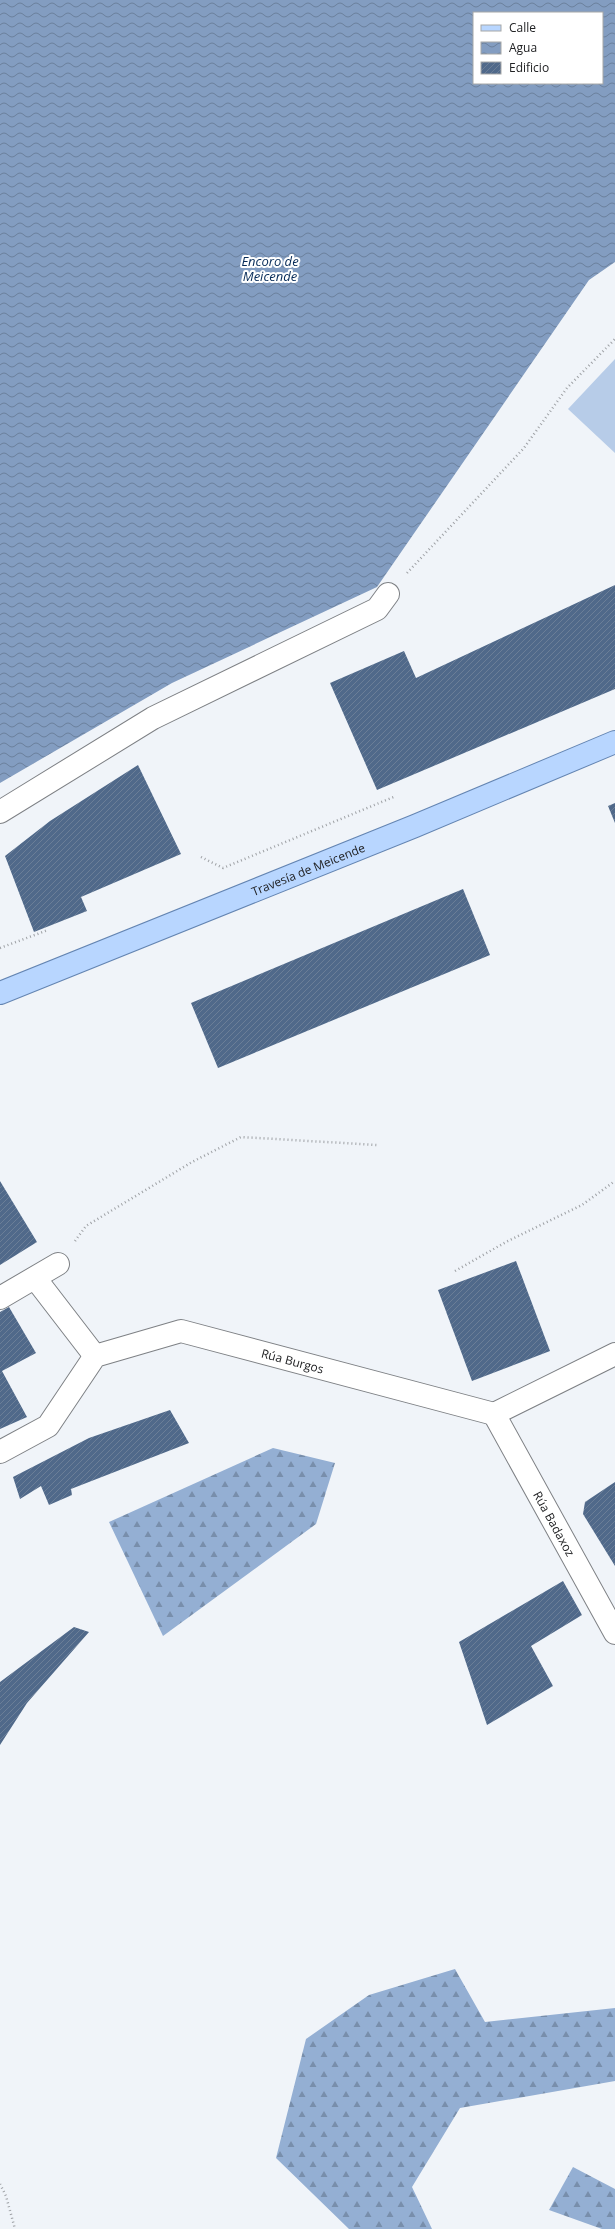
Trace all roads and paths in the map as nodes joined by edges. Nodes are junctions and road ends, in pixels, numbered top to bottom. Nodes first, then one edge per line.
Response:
1 (615, 339) edge
2 (388, 594) joint
3 (615, 742) edge
4 (396, 796) dead end
5 (0, 812) edge
6 (200, 857) dead end
7 (48, 930) dead end
8 (0, 948) edge
9 (0, 993) edge
10 (377, 1145) dead end
11 (615, 1181) edge
12 (58, 1264) joint
13 (455, 1271) dead end
14 (35, 1278) junction
15 (0, 1298) edge
16 (615, 1354) edge
17 (95, 1356) junction
18 (494, 1414) junction
19 (0, 1452) edge
20 (615, 1633) edge
21 (0, 2184) edge
22 (15, 2229) edge

1 - 2 path
2 - 5 street
3 - 9 main road, Travesía de Meicende
4 - 6 path
7 - 8 path
10 - 12 path
11 - 13 path
12 - 14 street
14 - 15 street
14 - 17 street
16 - 18 street
17 - 18 street, Rúa Burgos
17 - 19 street
18 - 20 street, Rúa Badaxoz
21 - 22 path

